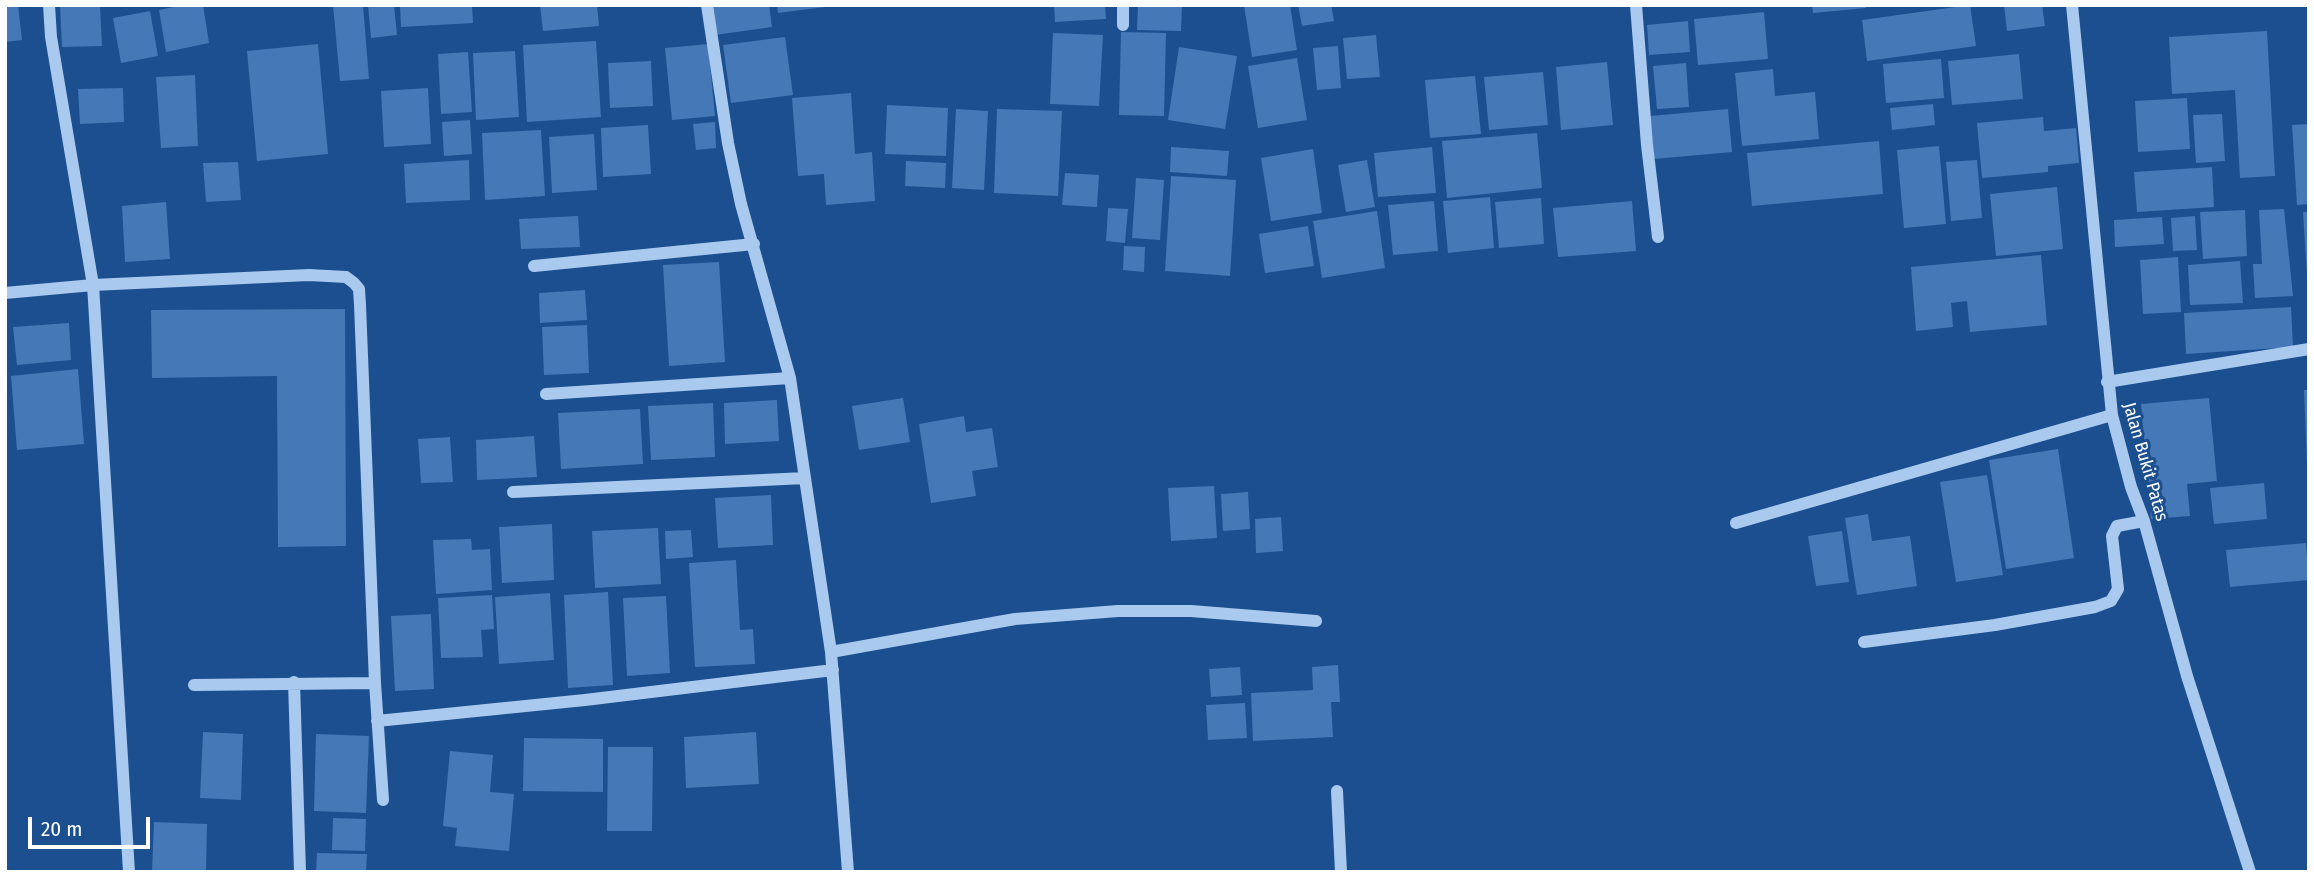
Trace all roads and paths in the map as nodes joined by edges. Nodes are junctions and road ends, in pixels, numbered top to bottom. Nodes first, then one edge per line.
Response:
1 (50, 5) edge
2 (706, 5) edge
3 (1123, 5) edge
4 (1636, 5) edge
5 (2072, 5) edge
6 (1123, 25) dead end
7 (1658, 237) dead end
8 (754, 244) junction
9 (534, 266) dead end
10 (93, 285) junction
11 (5, 293) edge
12 (2309, 349) edge
13 (790, 379) junction
14 (2107, 382) junction
15 (546, 394) dead end
16 (2112, 415) junction
17 (805, 478) junction
18 (513, 492) dead end
19 (2144, 521) junction
20 (1736, 523) dead end
21 (1316, 621) dead end
22 (1864, 642) dead end
23 (831, 652) junction
24 (832, 670) junction
25 (293, 682) junction
26 (374, 683) junction
27 (194, 685) dead end
28 (377, 721) junction
29 (1337, 791) dead end
30 (383, 800) dead end
31 (129, 872) edge
32 (300, 872) edge
33 (848, 872) edge
34 (1341, 872) edge
35 (2250, 872) edge

1 - 10 street
2 - 8 street
3 - 6 street
4 - 7 street
5 - 14 street, Jalan Bukit Patas
8 - 9 street
8 - 13 street
10 - 11 street
10 - 26 street
10 - 31 street
12 - 14 street
13 - 15 street
13 - 17 street
14 - 16 street, Jalan Bukit Patas
16 - 19 street, Jalan Bukit Patas
16 - 20 street
17 - 18 street
17 - 23 street
19 - 22 street
19 - 35 street, Jalan Bukit Patas
21 - 23 street
23 - 24 street
24 - 28 street
24 - 33 street
25 - 26 street
25 - 27 street
25 - 32 street
26 - 28 street
28 - 30 street
29 - 34 street

